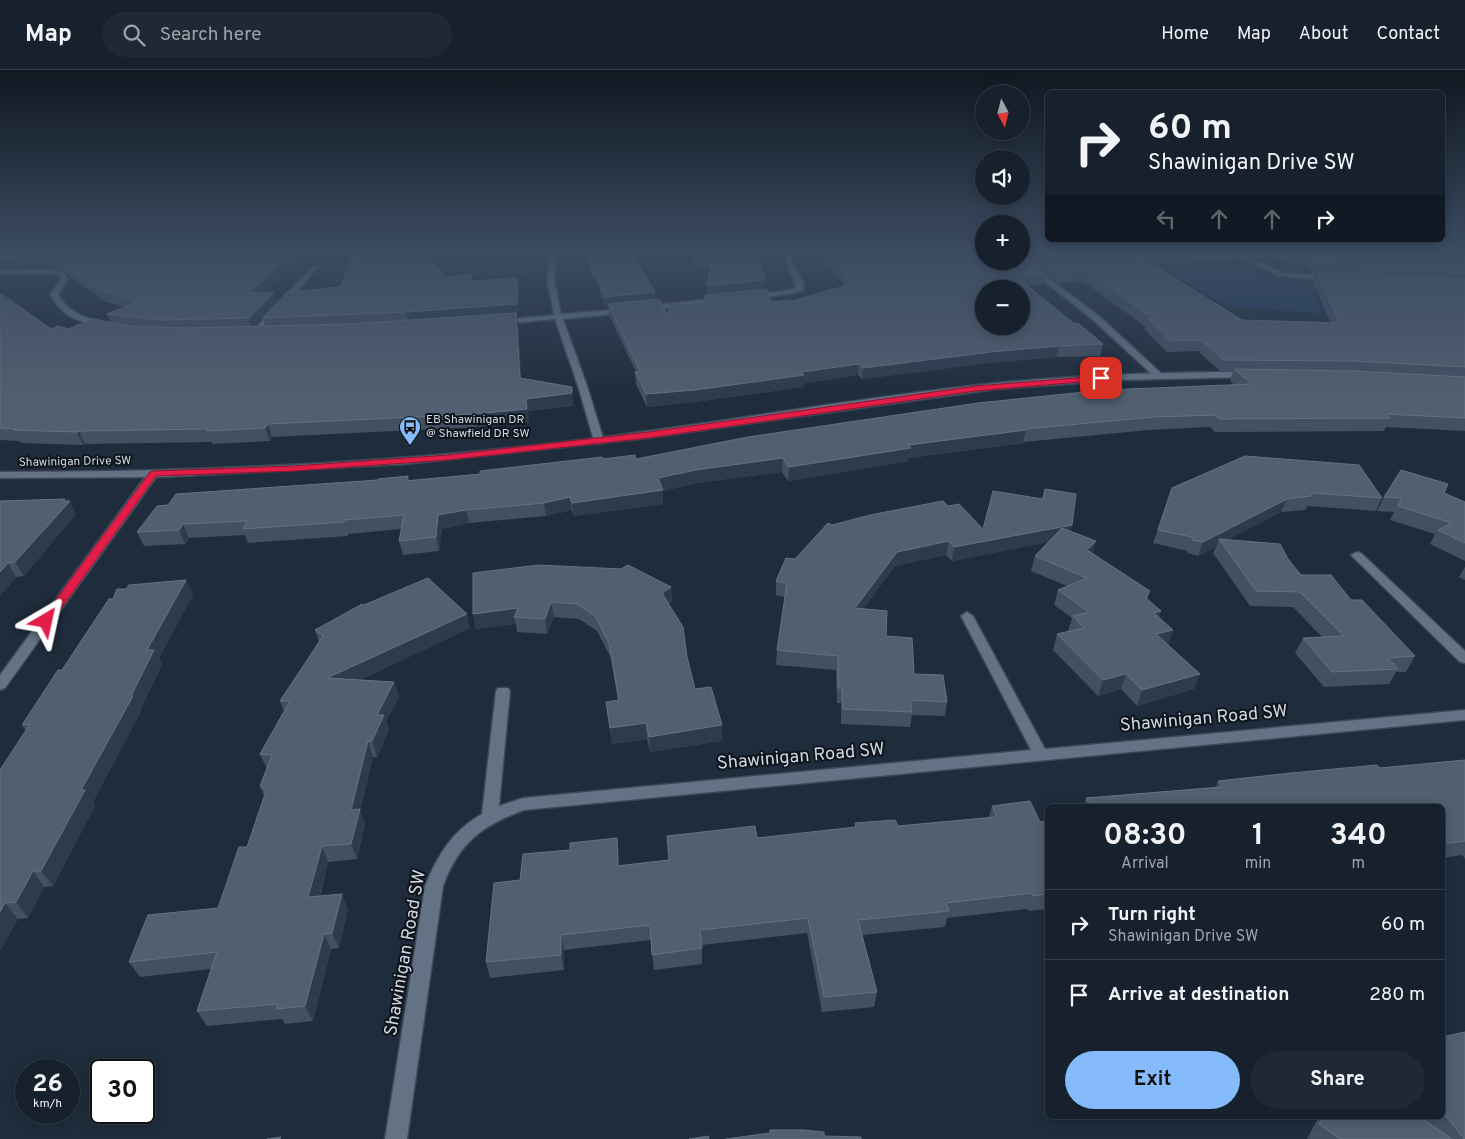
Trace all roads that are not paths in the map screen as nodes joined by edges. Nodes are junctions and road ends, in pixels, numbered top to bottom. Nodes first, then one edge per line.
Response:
1 (57, 299) edge
2 (286, 299) edge
3 (554, 299) edge
4 (734, 299) edge
5 (1071, 299) edge
6 (641, 309) edge
7 (632, 310) edge
8 (557, 318) junction
9 (493, 323) edge
10 (112, 328) edge
11 (246, 334) edge
12 (255, 334) junction
13 (265, 334) edge
14 (1253, 375) edge
15 (1159, 376) junction
16 (599, 441) junction
17 (153, 474) junction
18 (0, 475) edge
19 (1357, 555) dead end
20 (967, 616) dead end
21 (1465, 659) edge
22 (0, 685) edge
23 (503, 691) dead end
24 (1465, 715) edge
25 (1040, 754) junction
26 (490, 816) junction
27 (396, 1139) edge

1 - 10 street
2 - 12 street
3 - 8 street
4 - 6 street
5 - 15 street
7 - 8 street
8 - 9 street
8 - 16 street
11 - 12 street
12 - 13 street
14 - 15 street, Shawinigan Drive SW
15 - 16 street, Shawinigan Drive SW
16 - 17 street, Shawinigan Drive SW
17 - 18 street, Shawinigan Drive SW
17 - 22 street
19 - 21 street
20 - 25 street
23 - 26 street
24 - 25 street, Shawinigan Road SW
25 - 26 street, Shawinigan Road SW
26 - 27 street, Shawinigan Road SW

